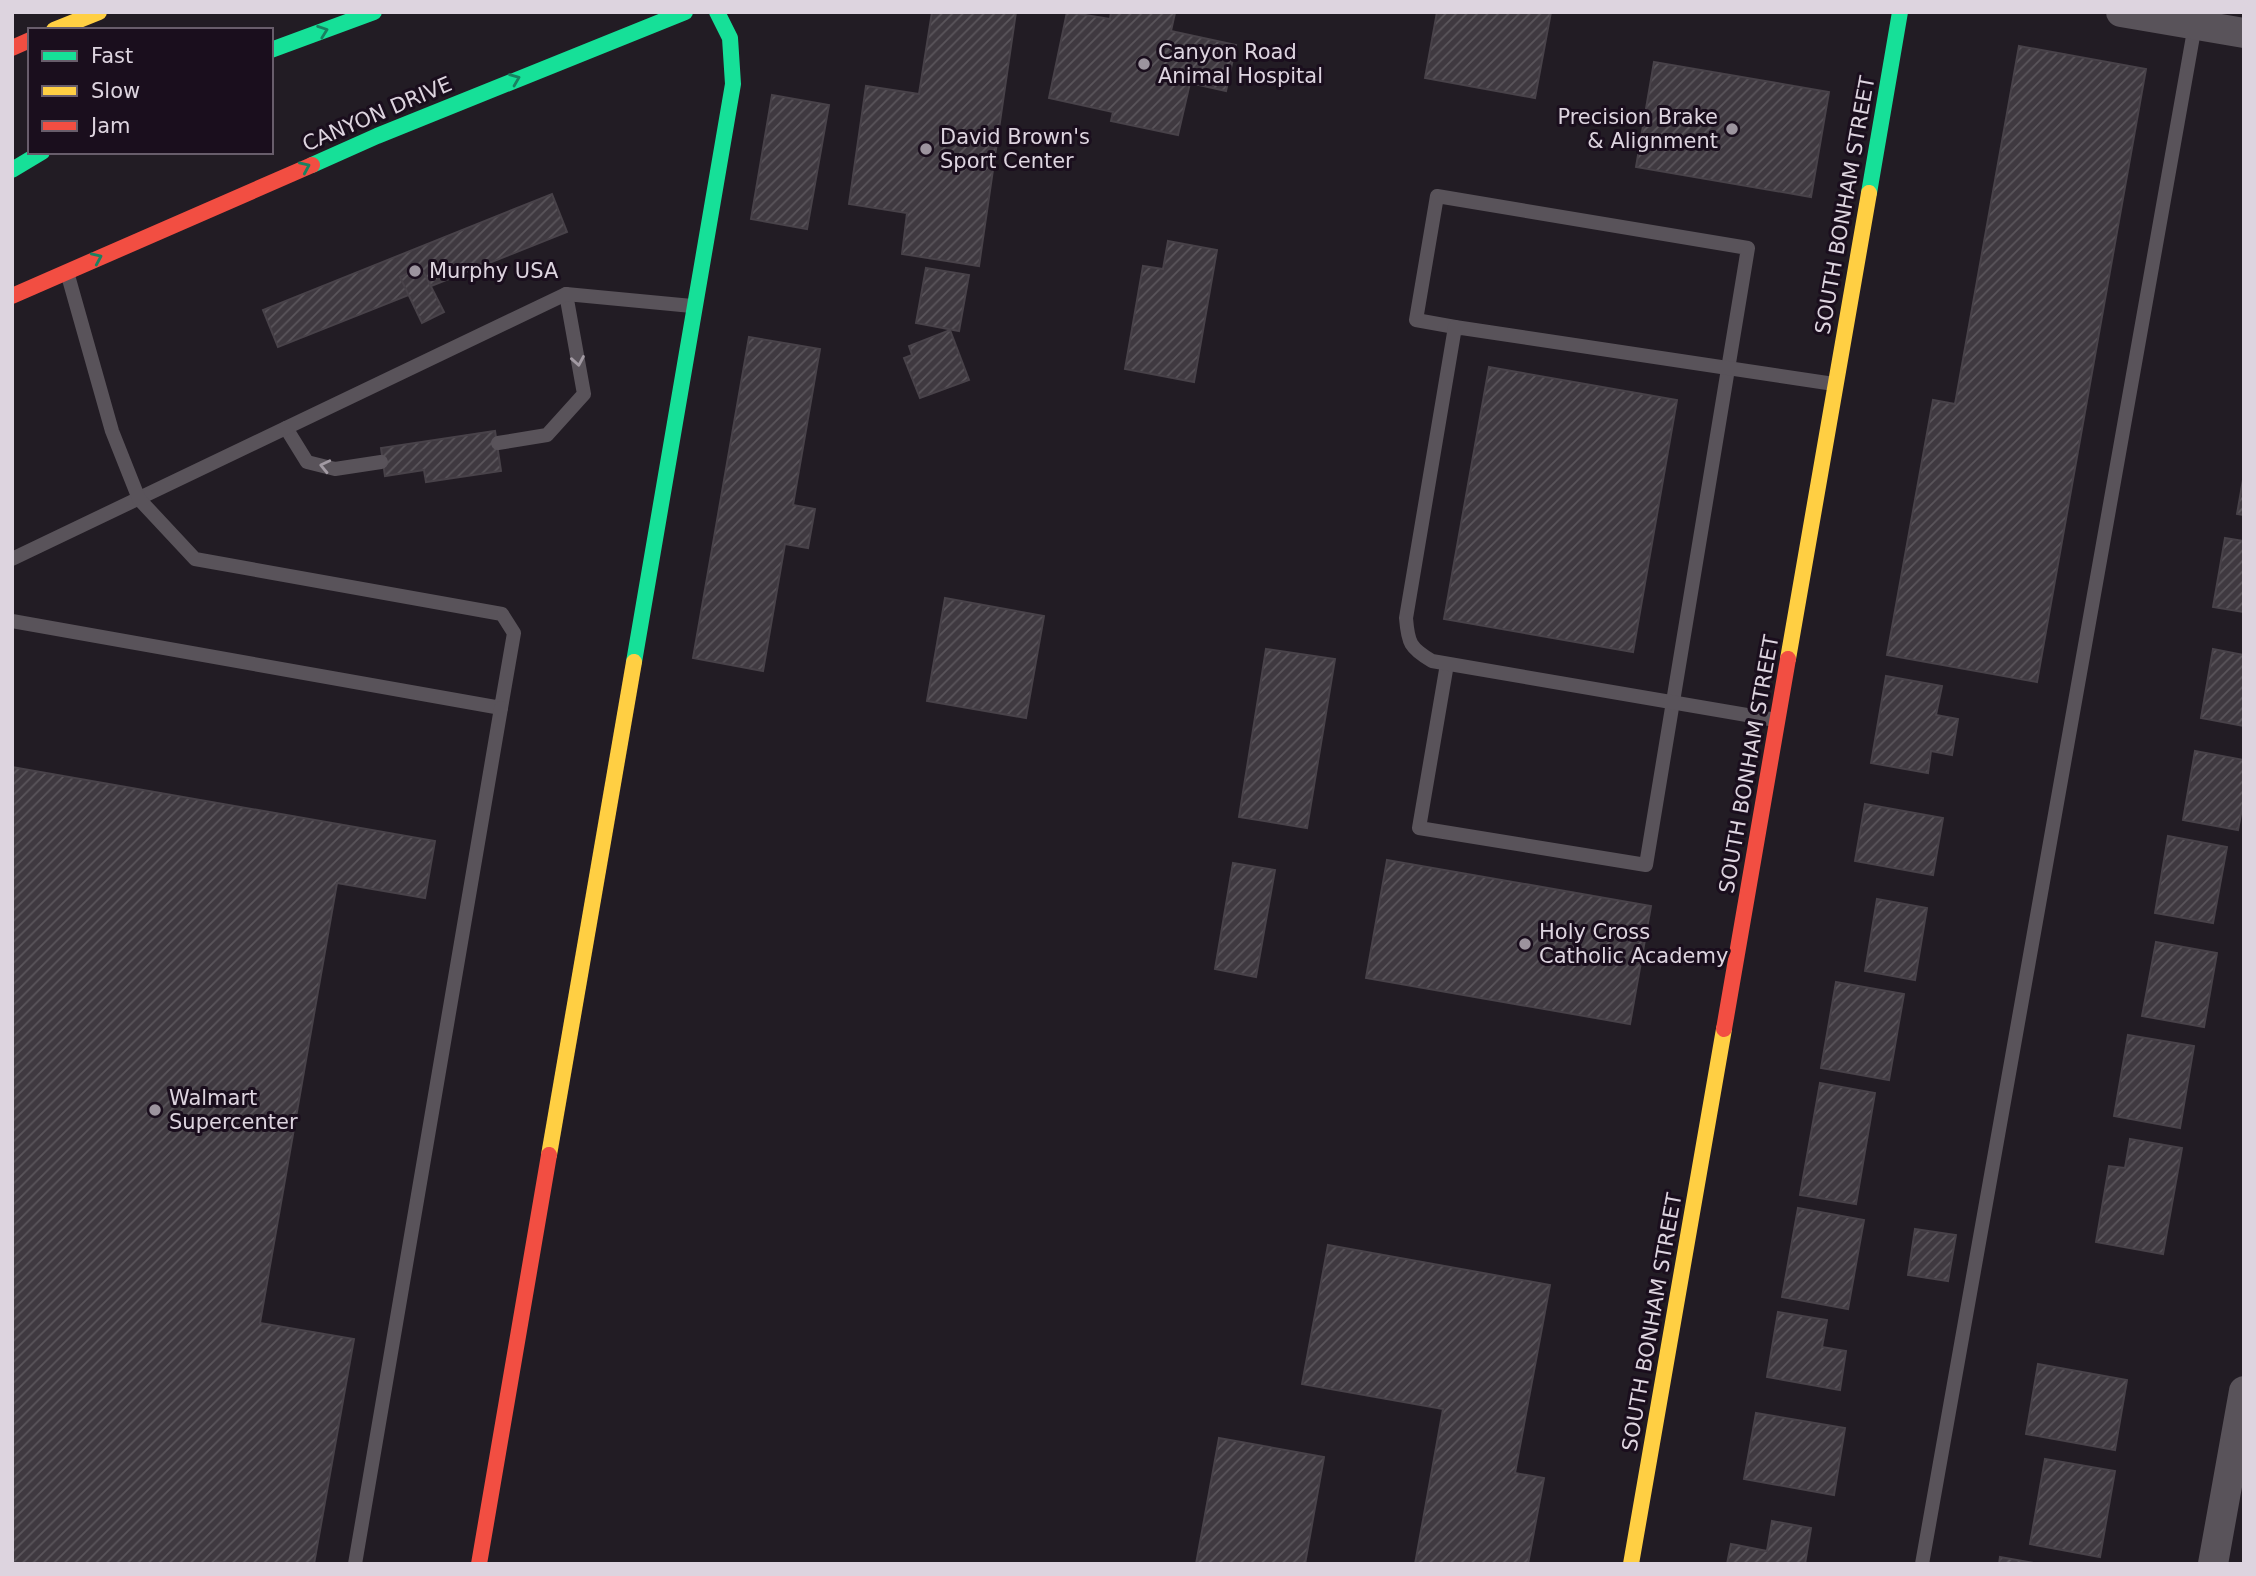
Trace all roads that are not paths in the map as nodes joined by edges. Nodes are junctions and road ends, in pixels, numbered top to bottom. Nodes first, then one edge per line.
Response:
1 (99, 12) edge
2 (374, 12) edge
3 (685, 12) edge
4 (717, 12) edge
5 (1900, 12) edge
6 (2122, 12) edge
7 (2195, 25) junction
8 (59, 28) edge
9 (2244, 33) edge
10 (28, 40) edge
11 (12, 48) edge
12 (273, 49) edge
13 (39, 154) edge
14 (12, 170) edge
15 (66, 271) junction
16 (566, 294) junction
17 (12, 296) edge
18 (695, 306) junction
19 (1455, 327) junction
20 (1729, 366) junction
21 (1836, 384) junction
22 (286, 428) junction
23 (498, 443) dead end
24 (381, 462) dead end
25 (139, 499) junction
26 (12, 559) edge
27 (12, 621) edge
28 (1447, 664) junction
29 (1673, 702) junction
30 (500, 708) junction
31 (1777, 720) junction
32 (2244, 1391) edge
33 (355, 1564) edge
34 (479, 1564) edge
35 (1631, 1564) edge
36 (1922, 1564) edge
37 (2213, 1564) edge

1 - 8 main road
12 -> 2 main road
15 -> 3 main road, CANYON DRIVE
4 - 18 main road
5 - 21 main road, SOUTH BONHAM STREET
6 - 7 street
7 - 9 street
7 - 36 lane
10 - 11 main road
13 - 14 main road
15 - 17 main road, CANYON DRIVE
15 - 25 lane
16 - 18 lane
16 - 22 lane
16 -> 23 lane
18 - 34 main road
19 - 20 lane
19 - 20 lane
19 - 28 lane
20 - 21 lane
20 - 29 lane
21 - 31 main road, SOUTH BONHAM STREET
24 -> 22 lane
22 - 25 lane
25 - 26 lane
25 - 30 lane
27 - 30 lane
28 - 29 lane
28 - 29 lane
29 - 31 lane
30 - 33 lane
31 - 35 main road, SOUTH BONHAM STREET
32 - 37 street

